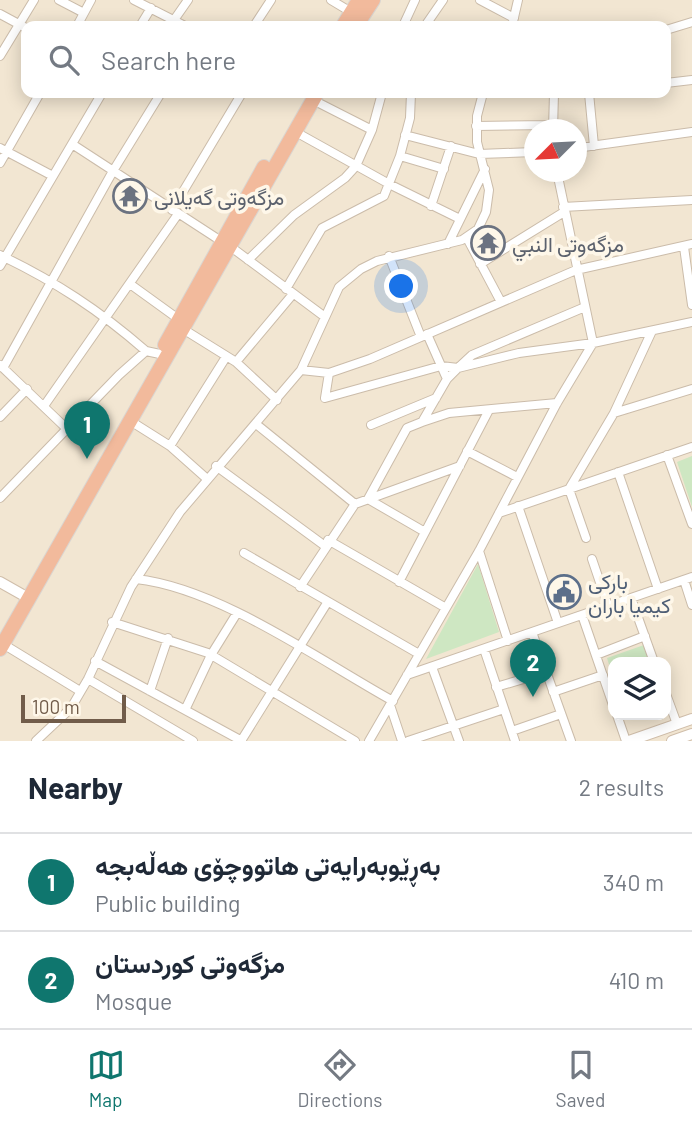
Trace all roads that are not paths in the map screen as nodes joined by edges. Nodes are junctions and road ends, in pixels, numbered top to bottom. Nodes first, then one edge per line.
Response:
1 (34, 0) edge
2 (60, 0) edge
3 (91, 0) edge
4 (188, 0) edge
5 (271, 0) edge
6 (331, 0) edge
7 (373, 0) edge
8 (415, 0) edge
9 (443, 0) edge
10 (480, 0) edge
11 (519, 0) edge
12 (138, 1) edge
13 (150, 8) junction
14 (84, 13) junction
15 (0, 14) edge
16 (355, 19) edge
17 (174, 20) joint
18 (25, 21) edge
19 (80, 21) edge
20 (143, 21) edge
21 (257, 21) edge
22 (405, 21) edge
23 (428, 21) edge
24 (512, 21) edge
25 (513, 21) edge
26 (692, 22) edge
27 (21, 25) edge
28 (671, 28) edge
29 (21, 29) edge
30 (0, 56) edge
31 (692, 80) edge
32 (671, 82) edge
33 (37, 98) edge
34 (99, 98) edge
35 (158, 98) edge
36 (239, 98) edge
37 (308, 98) edge
38 (308, 98) edge
39 (317, 98) edge
40 (381, 98) edge
41 (410, 98) edge
42 (482, 98) edge
43 (554, 98) edge
44 (589, 98) edge
45 (552, 119) edge
46 (477, 126) junction
47 (524, 127) edge
48 (372, 130) junction
49 (294, 131) junction
50 (692, 132) edge
51 (405, 135) junction
52 (72, 144) junction
53 (451, 146) junction
54 (594, 146) junction
55 (587, 147) edge
56 (3, 149) edge
57 (524, 152) edge
58 (479, 154) junction
59 (400, 156) junction
60 (0, 163) edge
61 (356, 166) junction
62 (444, 169) junction
63 (485, 169) junction
64 (113, 171) junction
65 (51, 175) junction
66 (559, 182) edge
67 (391, 186) junction
68 (692, 200) edge
69 (431, 206) junction
70 (564, 210) junction
71 (175, 212) junction
72 (460, 219) junction
73 (467, 238) junction
74 (226, 244) junction
75 (448, 244) junction
76 (688, 245) edge
77 (2, 256) edge
78 (389, 257) junction
79 (248, 260) junction
80 (480, 264) junction
81 (0, 266) edge
82 (576, 270) junction
83 (52, 280) junction
84 (130, 284) junction
85 (290, 292) junction
86 (501, 303) junction
87 (692, 306) edge
88 (585, 307) junction
89 (108, 317) junction
90 (325, 317) junction
91 (692, 322) edge
92 (180, 324) junction
93 (652, 331) junction
94 (424, 336) junction
95 (593, 343) junction
96 (158, 354) junction
97 (226, 357) junction
98 (236, 362) junction
99 (2, 366) edge
100 (441, 366) junction
101 (458, 368) junction
102 (301, 370) junction
103 (329, 373) junction
104 (447, 379) junction
105 (27, 389) junction
106 (692, 389) edge
107 (436, 398) junction
108 (277, 400) junction
109 (557, 403) junction
110 (44, 406) junction
111 (489, 410) junction
112 (614, 413) junction
113 (0, 417) edge
114 (132, 422) junction
115 (422, 422) junction
116 (256, 424) junction
117 (371, 425) dead end
118 (66, 428) junction
119 (170, 446) junction
120 (692, 447) edge
121 (467, 451) junction
122 (667, 455) junction
123 (216, 466) junction
124 (460, 466) junction
125 (618, 472) junction
126 (517, 477) junction
127 (206, 478) junction
128 (569, 489) junction
129 (0, 498) edge
130 (368, 499) junction
131 (355, 505) junction
132 (518, 506) junction
133 (499, 513) junction
134 (692, 524) edge
135 (425, 532) junction
136 (586, 538) dead end
137 (327, 543) junction
138 (479, 551) junction
139 (244, 553) dead end
140 (592, 559) dead end
141 (688, 578) edge
142 (136, 579) junction
143 (0, 582) edge
144 (399, 582) junction
145 (300, 587) junction
146 (658, 589) junction
147 (27, 597) junction
148 (631, 598) junction
149 (327, 603) junction
150 (692, 605) edge
151 (608, 606) junction
152 (446, 608) junction
153 (237, 613) junction
154 (582, 615) junction
155 (112, 622) junction
156 (558, 623) junction
157 (532, 632) junction
158 (645, 636) junction
159 (168, 638) junction
160 (508, 640) junction
161 (1, 644) edge
162 (299, 648) junction
163 (484, 649) junction
164 (419, 654) junction
165 (211, 655) junction
166 (596, 655) junction
167 (652, 657) edge
168 (95, 661) junction
169 (432, 667) junction
170 (547, 672) junction
171 (407, 675) junction
172 (603, 675) junction
173 (88, 679) junction
174 (496, 687) junction
175 (608, 687) edge
176 (80, 691) junction
177 (150, 691) junction
178 (554, 692) junction
179 (271, 693) junction
180 (392, 703) junction
181 (671, 708) edge
182 (504, 709) junction
183 (185, 710) junction
184 (561, 713) junction
185 (692, 719) edge
186 (619, 720) edge
187 (677, 724) junction
188 (453, 725) junction
189 (512, 731) junction
190 (692, 734) edge
191 (36, 741) edge
192 (193, 741) edge
193 (242, 741) edge
194 (355, 741) edge
195 (369, 741) edge
196 (402, 741) edge
197 (408, 741) edge
198 (459, 741) edge
199 (515, 741) edge
200 (571, 741) edge
201 (628, 741) edge
202 (672, 741) edge

1 - 18 street
2 - 14 street
3 - 14 street
4 - 17 street
5 - 21 street
6 - 16 street
7 - 16 highway
8 - 22 street
9 - 23 street
10 - 24 street
11 - 25 street
12 - 13 street
13 - 17 street
13 - 20 street
14 - 19 street
15 - 27 street
26 - 28 street
29 - 30 street
31 - 32 street
33 - 56 street
34 - 52 street
35 - 64 street
36 - 71 street
37 - 49 highway
38 - 74 highway
39 - 48 street
40 - 48 street
41 - 51 street
42 - 46 street
43 - 45 street
44 - 54 street
46 - 47 street
46 - 58 street
48 - 61 street
49 - 61 street
49 - 74 highway
50 - 54 street
51 - 53 street
51 - 59 street
52 - 64 street
52 - 65 street
53 - 58 street
53 - 62 street
54 - 55 street
56 - 60 street
56 - 65 street
57 - 58 street
58 - 63 street
59 - 62 street
59 - 67 street
61 - 67 street
61 - 79 street
62 - 69 street
63 - 72 street
63 - 73 street
64 - 71 street
64 - 83 street
65 - 77 street
66 - 70 street
67 - 69 street
67 - 85 street
68 - 70 street
69 - 72 street
70 - 80 street
70 - 82 street
71 - 74 street
71 - 84 street
72 - 75 street
73 - 75 street
73 - 80 street
74 - 79 street
74 - 92 highway
75 - 78 street
76 - 82 street
76 - 87 street
77 - 81 street
77 - 83 street
78 - 90 street
78 - 94 street
79 - 85 street
80 - 86 street
82 - 86 street
82 - 88 street
83 - 89 street
83 - 99 street
84 - 89 street
84 - 92 street
85 - 90 street
85 - 98 street
86 - 94 street
88 - 95 street
88 - 101 street
89 - 96 street
89 - 110 street
90 - 102 street
91 - 93 street
92 - 96 highway
92 - 97 street
93 - 95 street
93 - 112 street
94 - 100 street
94 - 103 street
95 - 101 street
95 - 109 street
96 - 114 highway
96 - 118 street
96 - 147 highway
97 - 98 street
97 - 119 street
98 - 108 street
99 - 105 street
100 - 101 street
100 - 103 street
100 - 104 street
101 - 104 street
102 - 103 street
102 - 108 street
104 - 107 street
105 - 110 street
105 - 113 street
106 - 112 street
107 - 115 street
107 - 117 street
108 - 116 street
109 - 111 street
109 - 126 street
110 - 118 street
111 - 115 street
111 - 121 street
112 - 128 street
114 - 119 street
114 - 147 highway
115 - 130 street
116 - 123 street
116 - 131 street
118 - 129 street
119 - 127 street
120 - 122 street
121 - 124 street
121 - 126 street
122 - 125 street
122 - 134 street
123 - 127 street
123 - 137 street
124 - 130 street
124 - 135 street
125 - 128 street
125 - 146 street
126 - 133 street
127 - 142 street
128 - 132 street
128 - 136 street
130 - 131 street
130 - 135 street
131 - 137 street
132 - 133 street
132 - 156 street
133 - 138 street
135 - 144 street
137 - 144 street
137 - 145 street
138 - 152 street
138 - 160 street
139 - 145 street
140 - 151 street
141 - 146 street
141 - 150 street
142 - 153 street
142 - 155 street
143 - 147 main road
144 - 152 street
145 - 149 street
146 - 148 street
147 - 161 highway
148 - 151 street
148 - 158 street
149 - 162 street
149 - 164 street
151 - 154 street
152 - 164 street
153 - 162 street
153 - 165 street
154 - 156 street
154 - 166 street
155 - 159 street
155 - 168 street
156 - 157 street
157 - 160 street
157 - 170 street
158 - 166 street
158 - 167 street
159 - 165 street
159 - 177 street
160 - 163 street
161 - 176 street
162 - 179 street
162 - 180 street
163 - 169 street
163 - 174 street
164 - 171 street
165 - 179 street
165 - 183 street
166 - 172 street
168 - 173 street
168 - 177 street
169 - 171 street
169 - 188 street
170 - 174 street
170 - 178 street
171 - 180 street
172 - 175 street
172 - 178 street
173 - 176 street
173 - 192 street
174 - 182 street
176 - 191 street
177 - 183 street
178 - 184 street
179 - 193 street
179 - 194 street
180 - 195 street
180 - 196 street
181 - 187 street
182 - 188 street
182 - 189 street
183 - 193 street
184 - 189 street
184 - 200 street
185 - 187 main road
186 - 201 street
187 - 201 main road
188 - 197 street
188 - 198 street
189 - 199 street
190 - 202 main road

